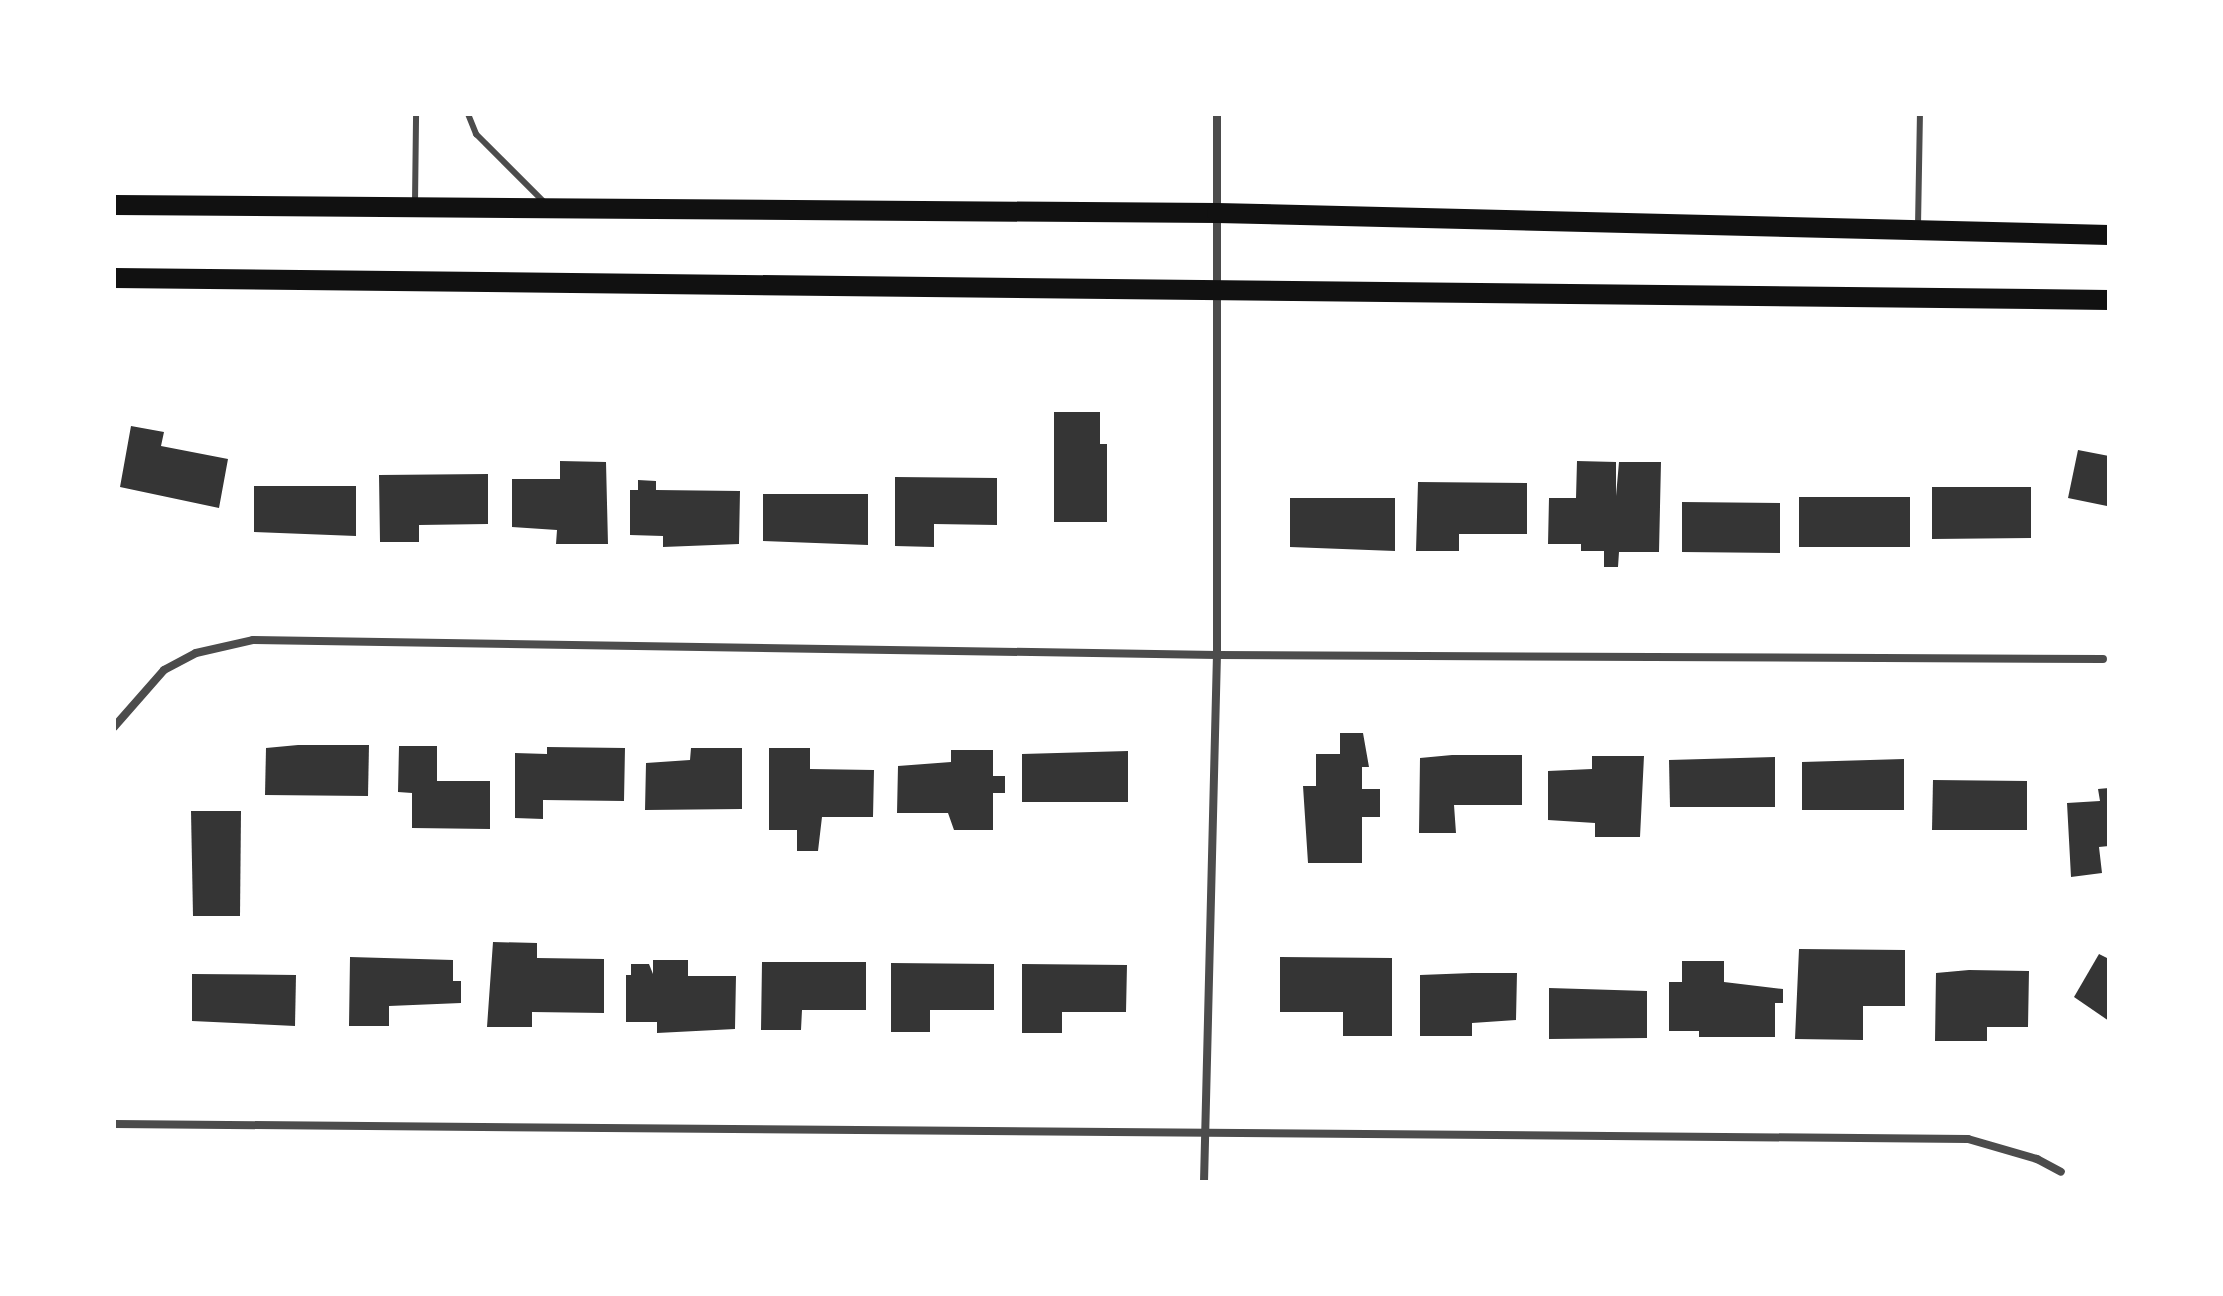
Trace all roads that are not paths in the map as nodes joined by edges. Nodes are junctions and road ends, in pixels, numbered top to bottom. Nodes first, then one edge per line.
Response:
1 (416, 114) edge
2 (468, 114) edge
3 (1217, 114) edge
4 (1920, 114) edge
5 (114, 205) edge
6 (415, 208) junction
7 (552, 210) junction
8 (1217, 213) junction
9 (1918, 234) junction
10 (2109, 235) edge
11 (114, 278) edge
12 (1216, 291) junction
13 (2109, 300) edge
14 (1217, 655) junction
15 (2103, 659) dead end
16 (114, 727) edge
17 (114, 1124) edge
18 (1204, 1134) junction
19 (2061, 1172) dead end
20 (1204, 1182) edge

1 - 6 lane
2 - 7 lane
3 - 8 street
4 - 9 lane
5 - 6 main road
6 - 7 main road
7 - 8 main road
8 - 9 main road
8 - 12 street
9 - 10 main road
11 - 12 main road
12 - 13 main road
12 - 14 street
14 - 15 street
14 - 16 street
14 - 18 street
17 - 18 street
18 - 19 street
18 - 20 street

